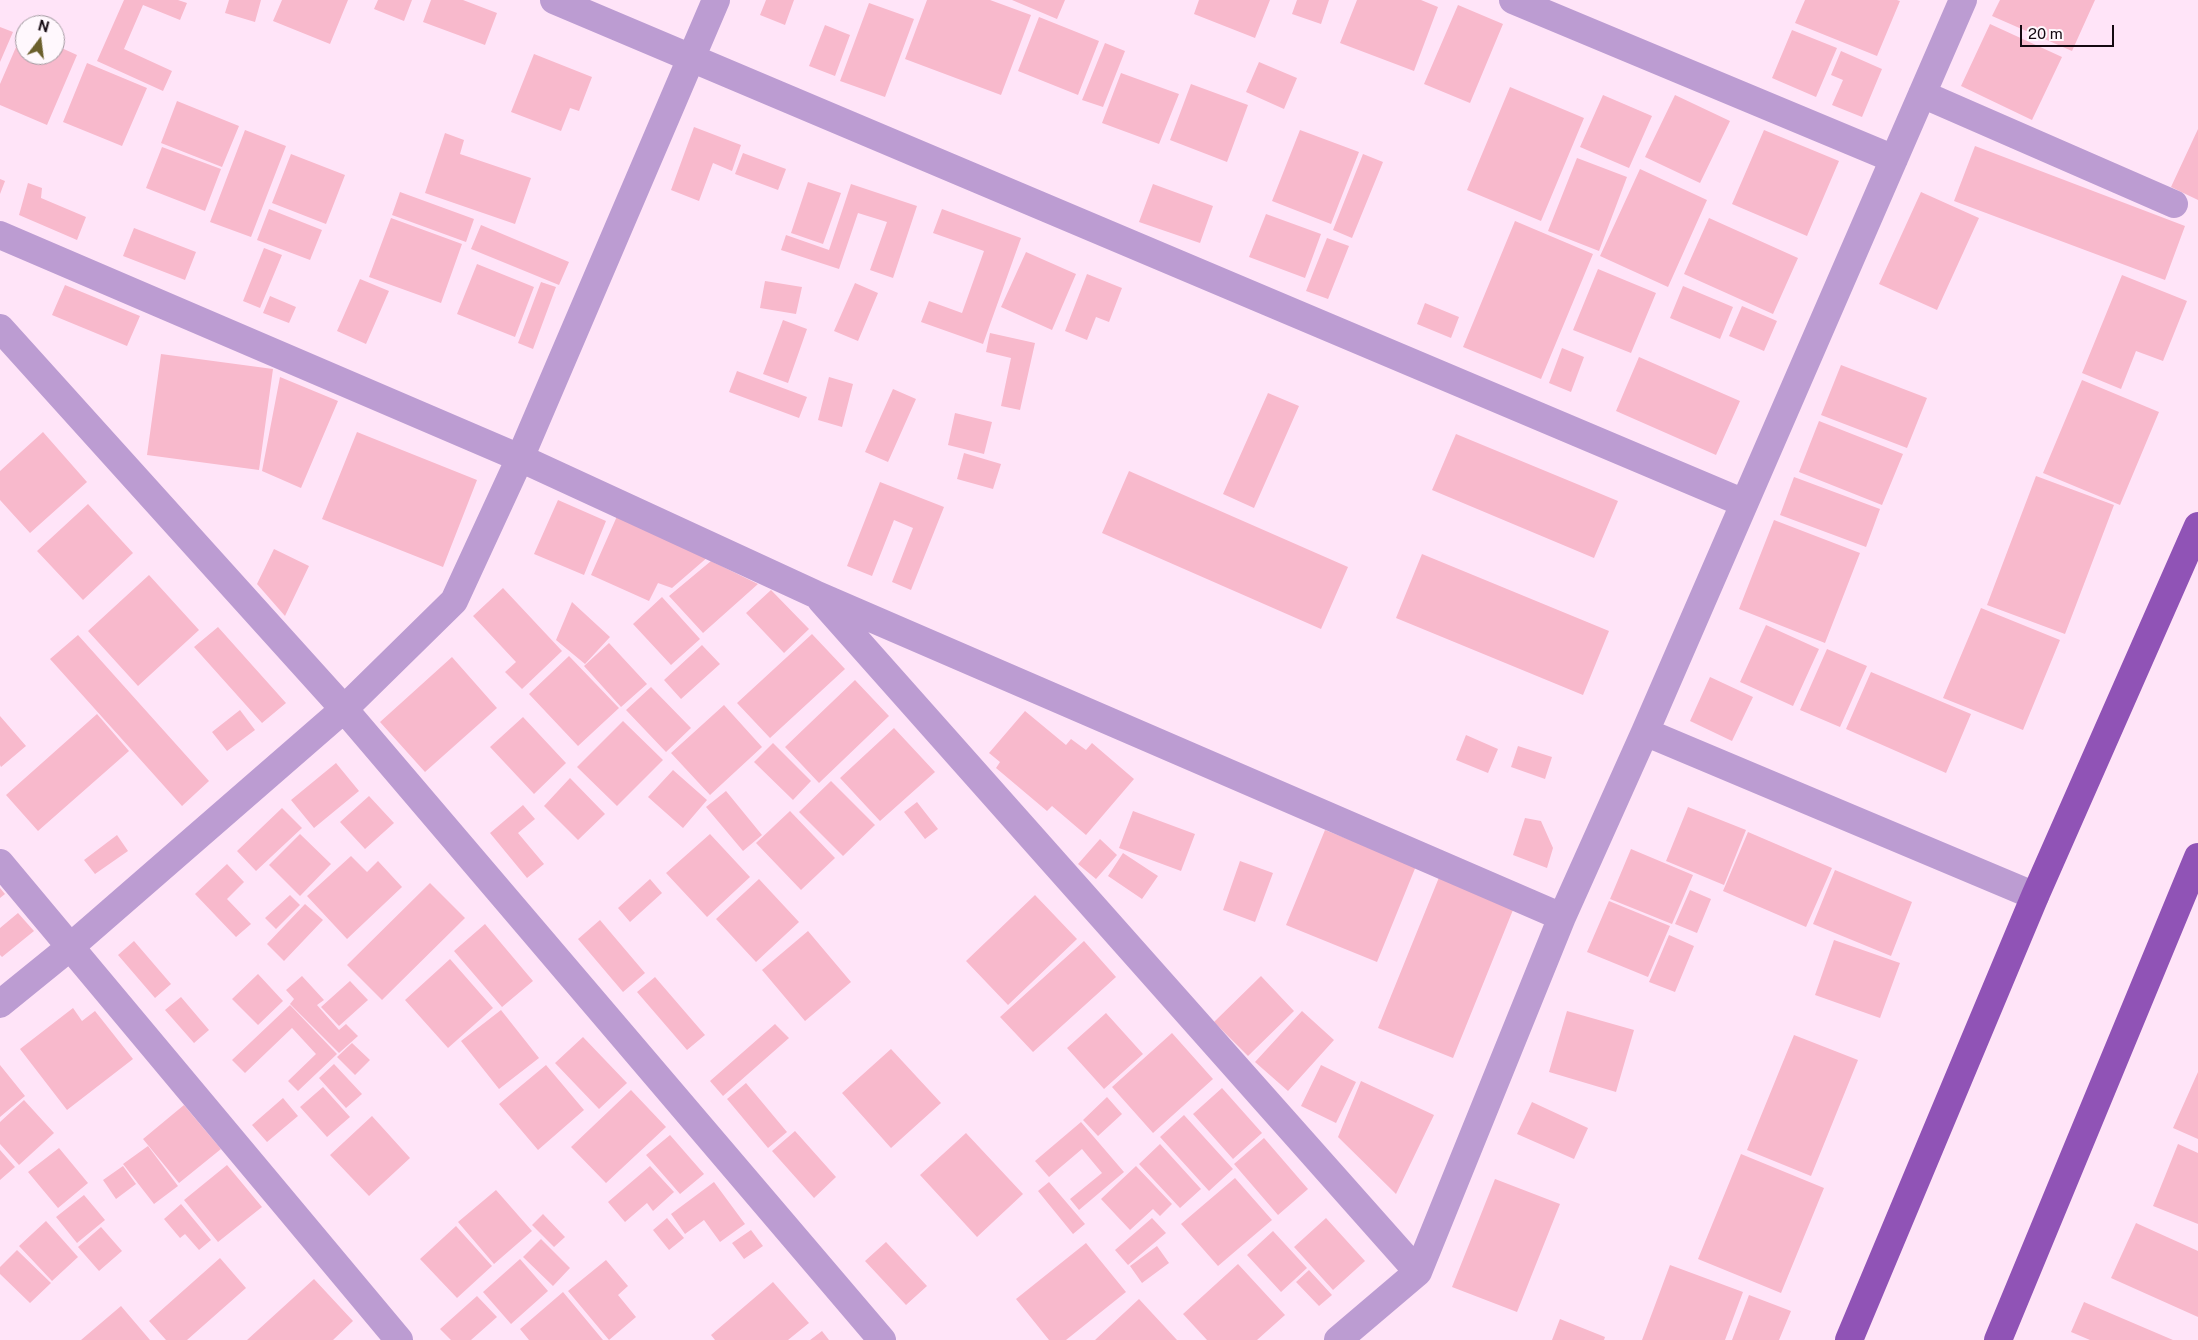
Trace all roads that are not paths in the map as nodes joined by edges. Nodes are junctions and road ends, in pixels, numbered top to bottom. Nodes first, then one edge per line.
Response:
1 (554, 0) edge
2 (716, 0) edge
3 (1513, 0) edge
4 (1963, 0) edge
5 (693, 57) junction
6 (1922, 94) junction
7 (1894, 159) junction
8 (2174, 204) dead end
9 (0, 235) edge
10 (0, 328) edge
11 (520, 458) junction
12 (1744, 503) junction
13 (2198, 526) edge
14 (814, 594) junction
15 (344, 709) junction
16 (1645, 732) junction
17 (2198, 857) edge
18 (0, 863) edge
19 (2034, 896) junction
20 (1562, 917) junction
21 (69, 948) junction
22 (0, 1004) edge
23 (1418, 1272) junction
24 (399, 1340) edge
25 (882, 1340) edge
26 (1338, 1340) edge
27 (1850, 1340) edge
28 (1998, 1340) edge

1 - 5 street
2 - 5 street
3 - 7 street
4 - 6 street
5 - 11 street
5 - 12 street
6 - 7 street
6 - 8 street
7 - 12 street
9 - 11 street
10 - 15 street
11 - 14 street
11 - 15 street
12 - 16 street
13 - 19 main road
14 - 20 street
14 - 23 street
15 - 21 street
15 - 25 street
16 - 19 street
16 - 20 street
17 - 28 main road
18 - 21 street
19 - 27 main road
20 - 23 street
21 - 22 street
21 - 24 street
23 - 26 street

